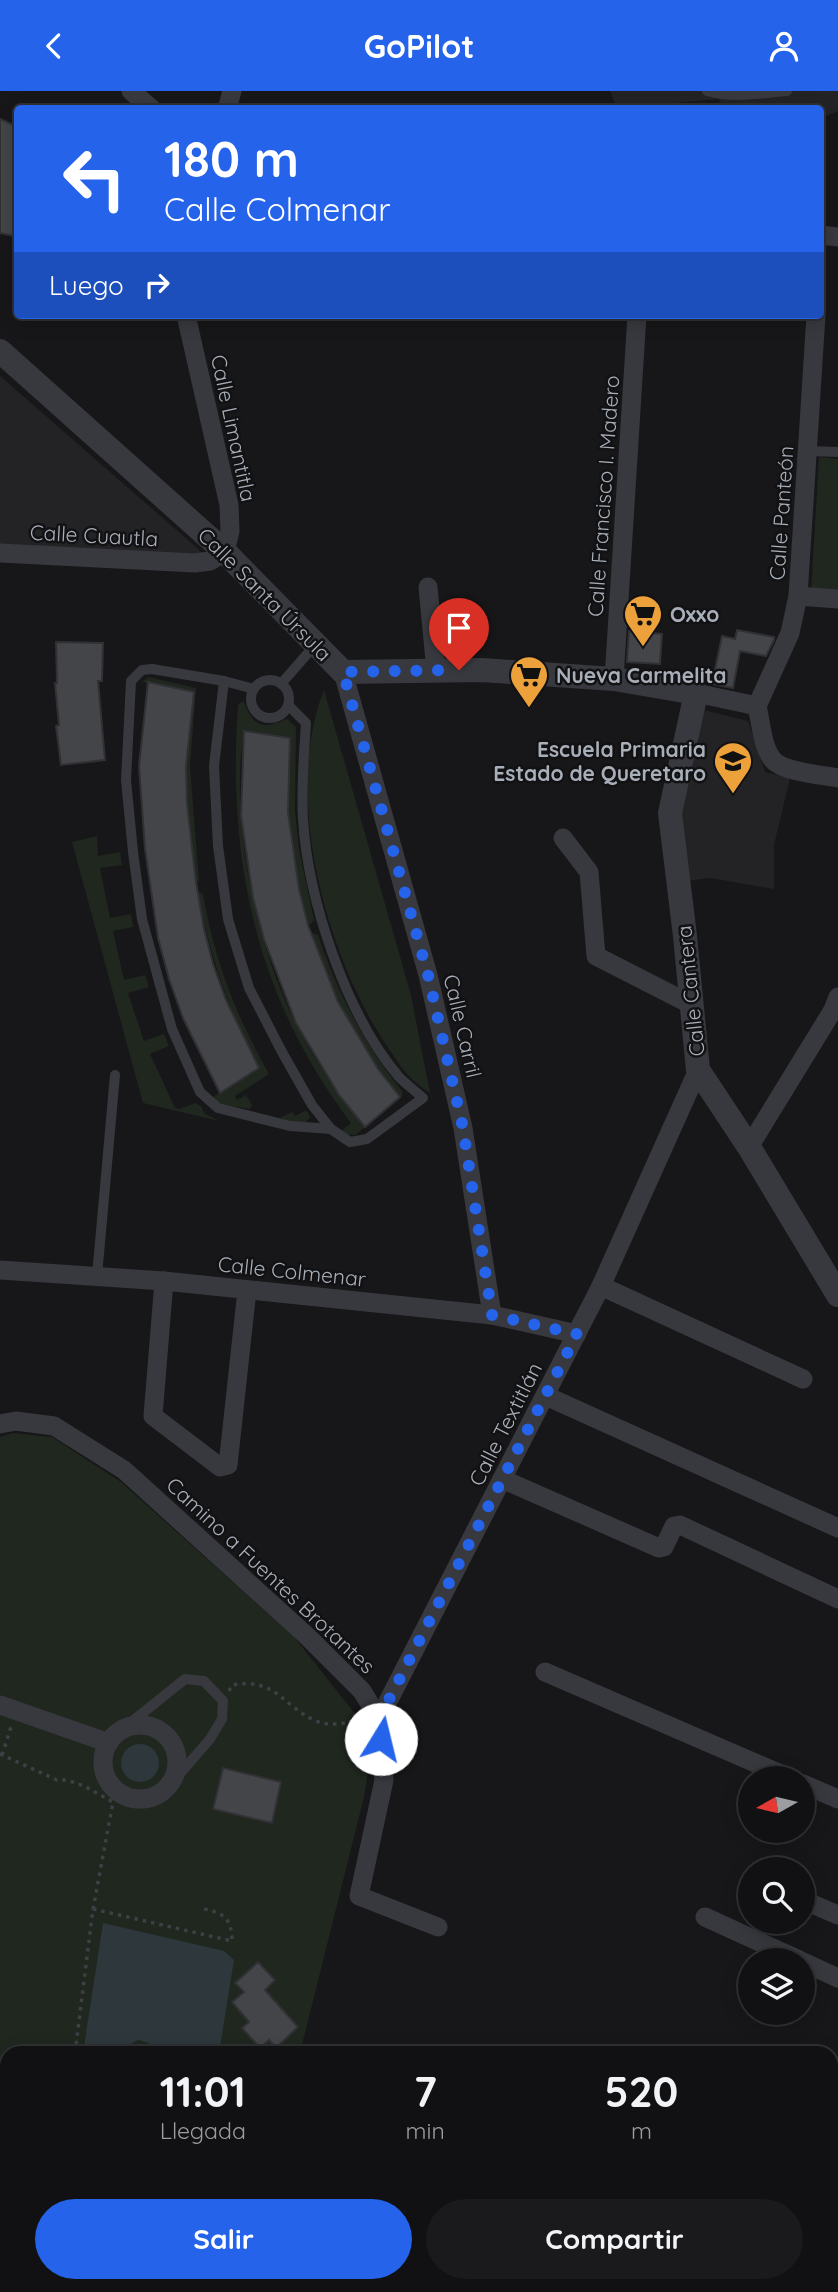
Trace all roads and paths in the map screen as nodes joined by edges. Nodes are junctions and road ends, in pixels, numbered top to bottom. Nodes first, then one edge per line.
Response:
1 (131, 91) edge
2 (707, 91) edge
3 (787, 91) edge
4 (147, 105) edge
5 (187, 319) edge
6 (637, 319) edge
7 (816, 319) edge
8 (0, 351) edge
9 (808, 451) junction
10 (838, 452) edge
11 (225, 552) junction
12 (0, 553) edge
13 (428, 587) dead end
14 (797, 596) junction
15 (838, 599) edge
16 (315, 645) junction
17 (436, 671) junction
18 (343, 672) junction
19 (614, 680) junction
20 (224, 681) junction
21 (282, 684) junction
22 (254, 689) junction
23 (696, 693) junction
24 (288, 705) junction
25 (757, 706) junction
26 (838, 778) edge
27 (563, 838) dead end
28 (838, 997) edge
29 (692, 1005) junction
30 (698, 1070) junction
31 (115, 1075) dead end
32 (331, 1129) junction
33 (749, 1147) junction
34 (0, 1270) edge
35 (97, 1276) junction
36 (164, 1281) junction
37 (601, 1286) junction
38 (247, 1290) junction
39 (838, 1295) edge
40 (492, 1315) junction
41 (577, 1334) junction
42 (803, 1379) dead end
43 (546, 1396) junction
44 (0, 1424) edge
45 (502, 1479) junction
46 (838, 1528) edge
47 (838, 1599) edge
48 (545, 1672) dead end
49 (223, 1701) junction
50 (8, 1708) edge
51 (379, 1719) junction
52 (114, 1738) junction
53 (1, 1754) edge
54 (762, 1766) edge
55 (816, 1790) edge
56 (164, 1791) junction
57 (112, 1794) junction
58 (838, 1799) edge
59 (815, 1905) edge
60 (93, 1909) junction
61 (204, 1909) dead end
62 (838, 1916) edge
63 (705, 1917) dead end
64 (438, 1927) dead end
65 (773, 1948) edge
66 (815, 1967) edge
67 (838, 1978) edge
68 (76, 2046) edge

1 - 4 street
2 - 3 lane
5 - 11 street, Calle Limantitla
6 - 19 street, Calle Francisco I. Madero
7 - 9 street, Calle Panteón
8 - 11 street, Calle Santa Úrsula
9 - 10 lane
9 - 14 street, Calle Panteón
11 - 12 street, Calle Cuautla
11 - 16 street, Calle Santa Úrsula
13 - 17 street
14 - 15 street
14 - 25 street, Calle Panteón
16 - 18 street, Calle Santa Úrsula
16 - 21 lane
17 - 18 street, Calle Santa Úrsula
17 - 19 street, Calle Santa Úrsula
18 - 40 street, Calle Carril
19 - 23 street, Calle Santa Úrsula
20 - 22 lane
20 - 32 lane
20 - 32 lane
21 - 22 lane
21 - 24 lane
22 - 24 lane
23 - 25 street, Calle Santa Úrsula
23 - 29 street, Calle Cantera
24 - 32 lane
25 - 26 street
27 - 29 street
28 - 33 street
29 - 30 street, Calle Cantera
30 - 33 street, Calle Cantera
30 - 37 street, Calle Textitlán
31 - 35 lane
33 - 39 street, Calle Cantera
34 - 35 street, Calle Colmenar
35 - 36 street, Calle Colmenar
36 - 38 street, Calle Colmenar
36 - 38 street
37 - 41 street, Calle Textitlán
37 - 42 street
38 - 40 street, Calle Colmenar
40 - 41 street, Calle Colmenar
41 - 43 street, Calle Textitlán
43 - 45 street, Calle Textitlán
43 - 46 street
44 - 51 street, Camino a Fuentes Brotantes
45 - 47 street
45 - 51 street, Calle Textitlán
48 - 54 street
49 - 51 path
49 - 52 lane
49 - 56 lane
50 - 52 street
50 - 53 path
51 - 64 street, Camino a Fuentes Brotantes
52 - 56 street
52 - 57 street
53 - 57 path
55 - 58 street
56 - 57 street
57 - 60 path
59 - 62 street
60 - 61 path
60 - 68 path
63 - 65 street
66 - 67 street

